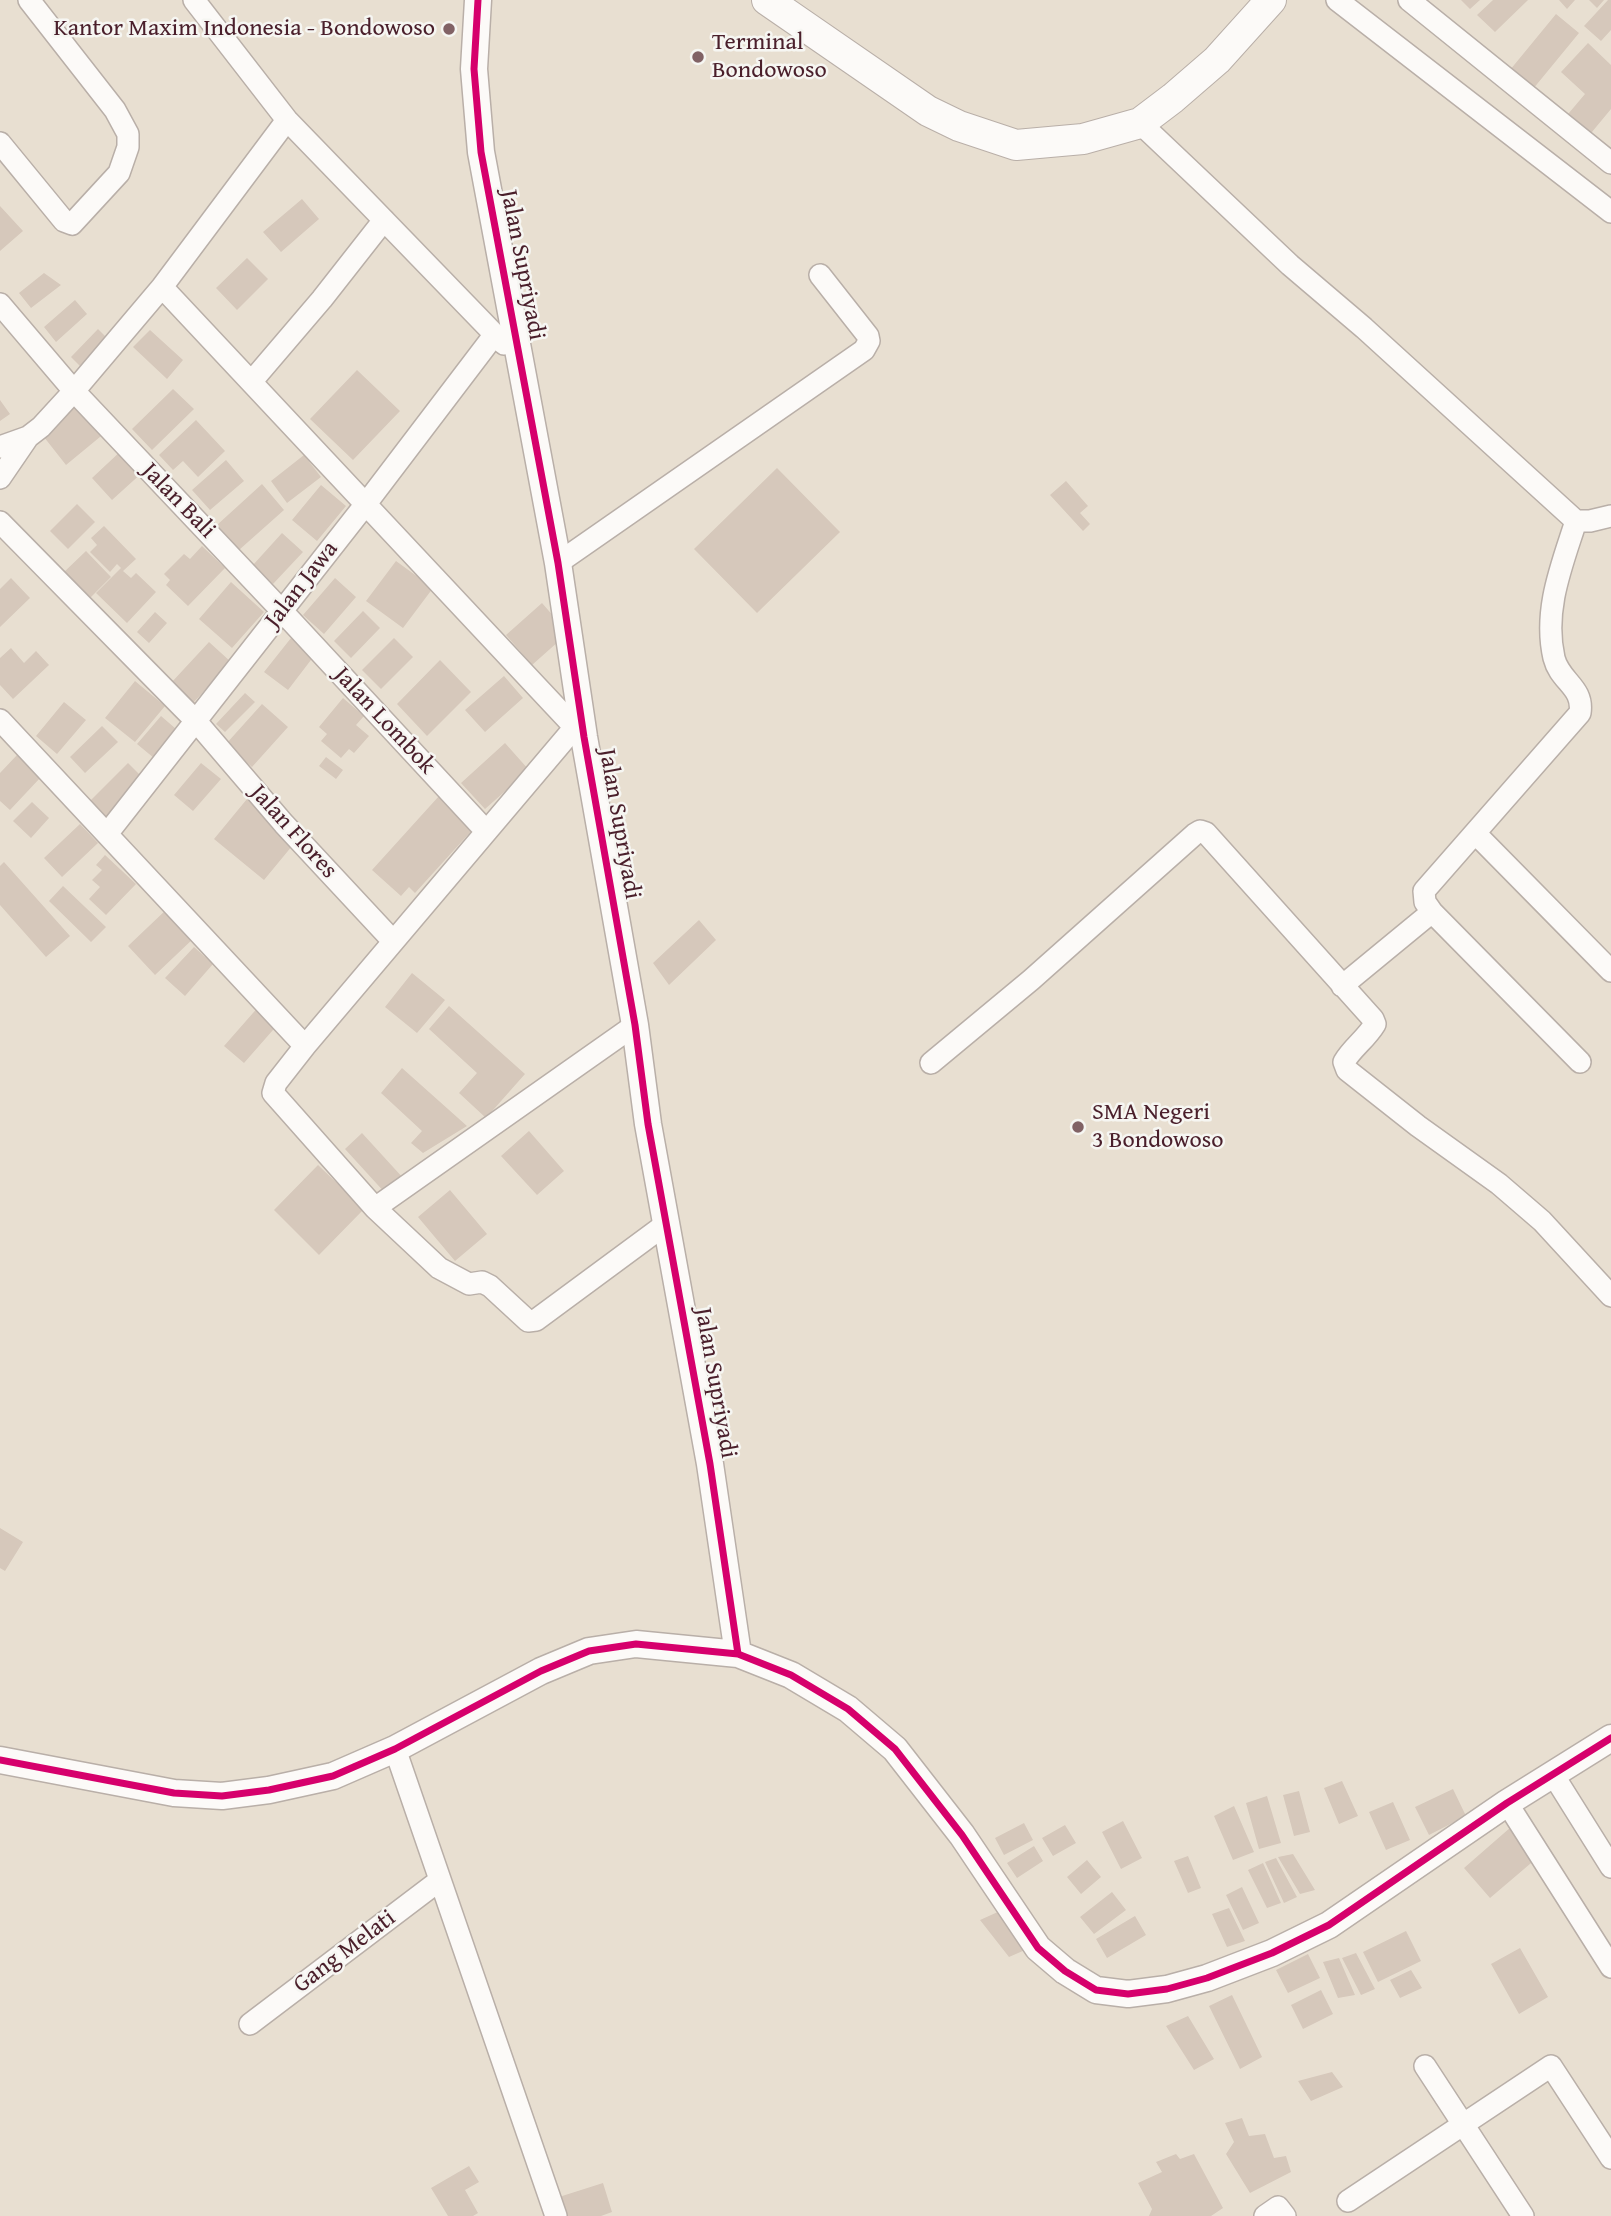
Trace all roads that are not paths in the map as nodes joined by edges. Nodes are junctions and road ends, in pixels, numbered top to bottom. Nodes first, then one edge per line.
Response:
1 (29, 0) edge
2 (194, 0) edge
3 (478, 0) edge
4 (768, 0) edge
5 (1271, 0) edge
6 (1337, 0) edge
7 (1409, 0) edge
8 (287, 120) junction
9 (1140, 123) junction
10 (0, 144) edge
11 (1611, 163) edge
12 (1611, 212) edge
13 (384, 220) junction
14 (820, 275) dead end
15 (162, 287) junction
16 (0, 304) edge
17 (495, 334) junction
18 (520, 360) junction
19 (252, 381) junction
20 (74, 391) junction
21 (28, 437) junction
22 (0, 447) edge
23 (0, 478) edge
24 (365, 505) junction
25 (1611, 516) edge
26 (1576, 521) junction
27 (0, 522) edge
28 (558, 563) junction
29 (282, 611) junction
30 (0, 720) edge
31 (195, 720) junction
32 (579, 732) junction
33 (486, 831) junction
34 (107, 834) junction
35 (1476, 834) junction
36 (1432, 912) junction
37 (393, 941) junction
38 (1611, 971) edge
39 (1342, 986) junction
40 (635, 1025) junction
41 (305, 1046) junction
42 (1580, 1062) dead end
43 (931, 1063) dead end
44 (375, 1208) junction
45 (666, 1224) junction
46 (1611, 1296) edge
47 (738, 1654) junction
48 (1611, 1738) edge
49 (395, 1749) junction
50 (0, 1760) edge
51 (1553, 1776) junction
52 (1507, 1803) junction
53 (1611, 1867) edge
54 (440, 1880) junction
55 (1611, 1967) edge
56 (250, 2024) dead end
57 (1425, 2066) dead end
58 (1463, 2124) junction
59 (1611, 2158) edge
60 (1348, 2201) dead end
61 (556, 2216) edge
62 (1265, 2216) edge
63 (1285, 2216) edge
64 (1523, 2216) edge

1 - 10 street
2 - 8 street
3 - 18 street, Jalan Supriyadi
4 - 9 main road
5 - 9 main road
6 - 12 street
7 - 11 street
8 - 13 street
8 - 15 street
9 - 26 street
13 - 17 street
13 - 19 street
14 - 28 street
15 - 19 street
15 - 20 street
16 - 20 street, Jalan Bali
17 - 18 street
17 - 24 street, Jalan Jawa
18 - 28 street, Jalan Supriyadi
19 - 24 street
20 - 21 street
20 - 29 street, Jalan Bali
21 - 22 street
21 - 23 street
24 - 29 street, Jalan Jawa
24 - 32 street
25 - 26 street
26 - 35 street
27 - 31 street, Jalan Flores
28 - 32 street, Jalan Supriyadi
29 - 31 street, Jalan Jawa
29 - 33 street, Jalan Lombok
30 - 34 street
31 - 34 street, Jalan Jawa
31 - 37 street, Jalan Flores
32 - 33 street
32 - 40 street, Jalan Supriyadi
33 - 37 street
34 - 41 street
35 - 36 street
35 - 38 street
36 - 39 street
36 - 42 street
37 - 41 street
39 - 43 street
39 - 46 street
40 - 44 street
40 - 45 street, Jalan Supriyadi
41 - 44 street
44 - 45 street
45 - 47 street, Jalan Supriyadi
47 - 49 street
47 - 52 street
48 - 51 street
49 - 50 street
49 - 54 street
51 - 52 street
51 - 53 street
52 - 55 street
54 - 56 street, Gang Melati
54 - 61 street
57 - 58 street
58 - 59 street
58 - 60 street
58 - 64 street
62 - 63 street

